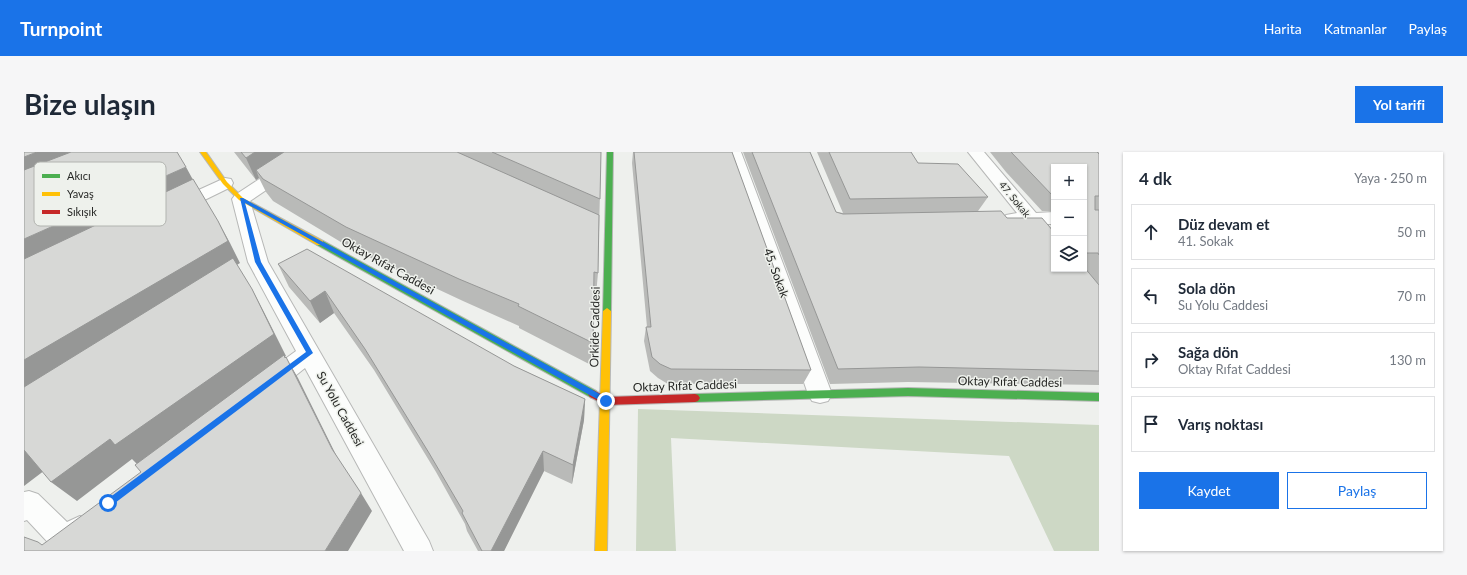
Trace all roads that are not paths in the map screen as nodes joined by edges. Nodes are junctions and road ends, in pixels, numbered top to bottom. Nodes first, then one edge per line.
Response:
1 (203, 152) edge
2 (312, 152) edge
3 (610, 152) edge
4 (733, 152) edge
5 (976, 152) edge
6 (225, 183) junction
7 (241, 199) junction
8 (166, 212) edge
9 (1031, 218) junction
10 (1051, 218) edge
11 (992, 219) edge
12 (1051, 243) edge
13 (309, 353) junction
14 (820, 394) junction
15 (1099, 397) edge
16 (246, 400) edge
17 (606, 401) junction
18 (24, 508) edge
19 (98, 513) edge
20 (408, 545) edge
21 (601, 551) edge

1 - 6 street, Oktay Rıfat Caddesi
2 - 7 street
3 - 17 street, Orkide Caddesi
4 - 14 street, 45. Sokak
5 - 9 street, 47. Sokak
6 - 7 street, Oktay Rıfat Caddesi
6 - 8 street
7 - 13 street, Su Yolu Caddesi
7 - 17 street, Oktay Rıfat Caddesi
9 - 10 street
9 - 11 street
9 - 12 street, 47. Sokak
13 - 16 street
13 - 20 street, Su Yolu Caddesi
14 - 15 street, Oktay Rıfat Caddesi
14 - 17 street, Oktay Rıfat Caddesi
17 - 21 street, Orkide Caddesi
18 - 19 street

